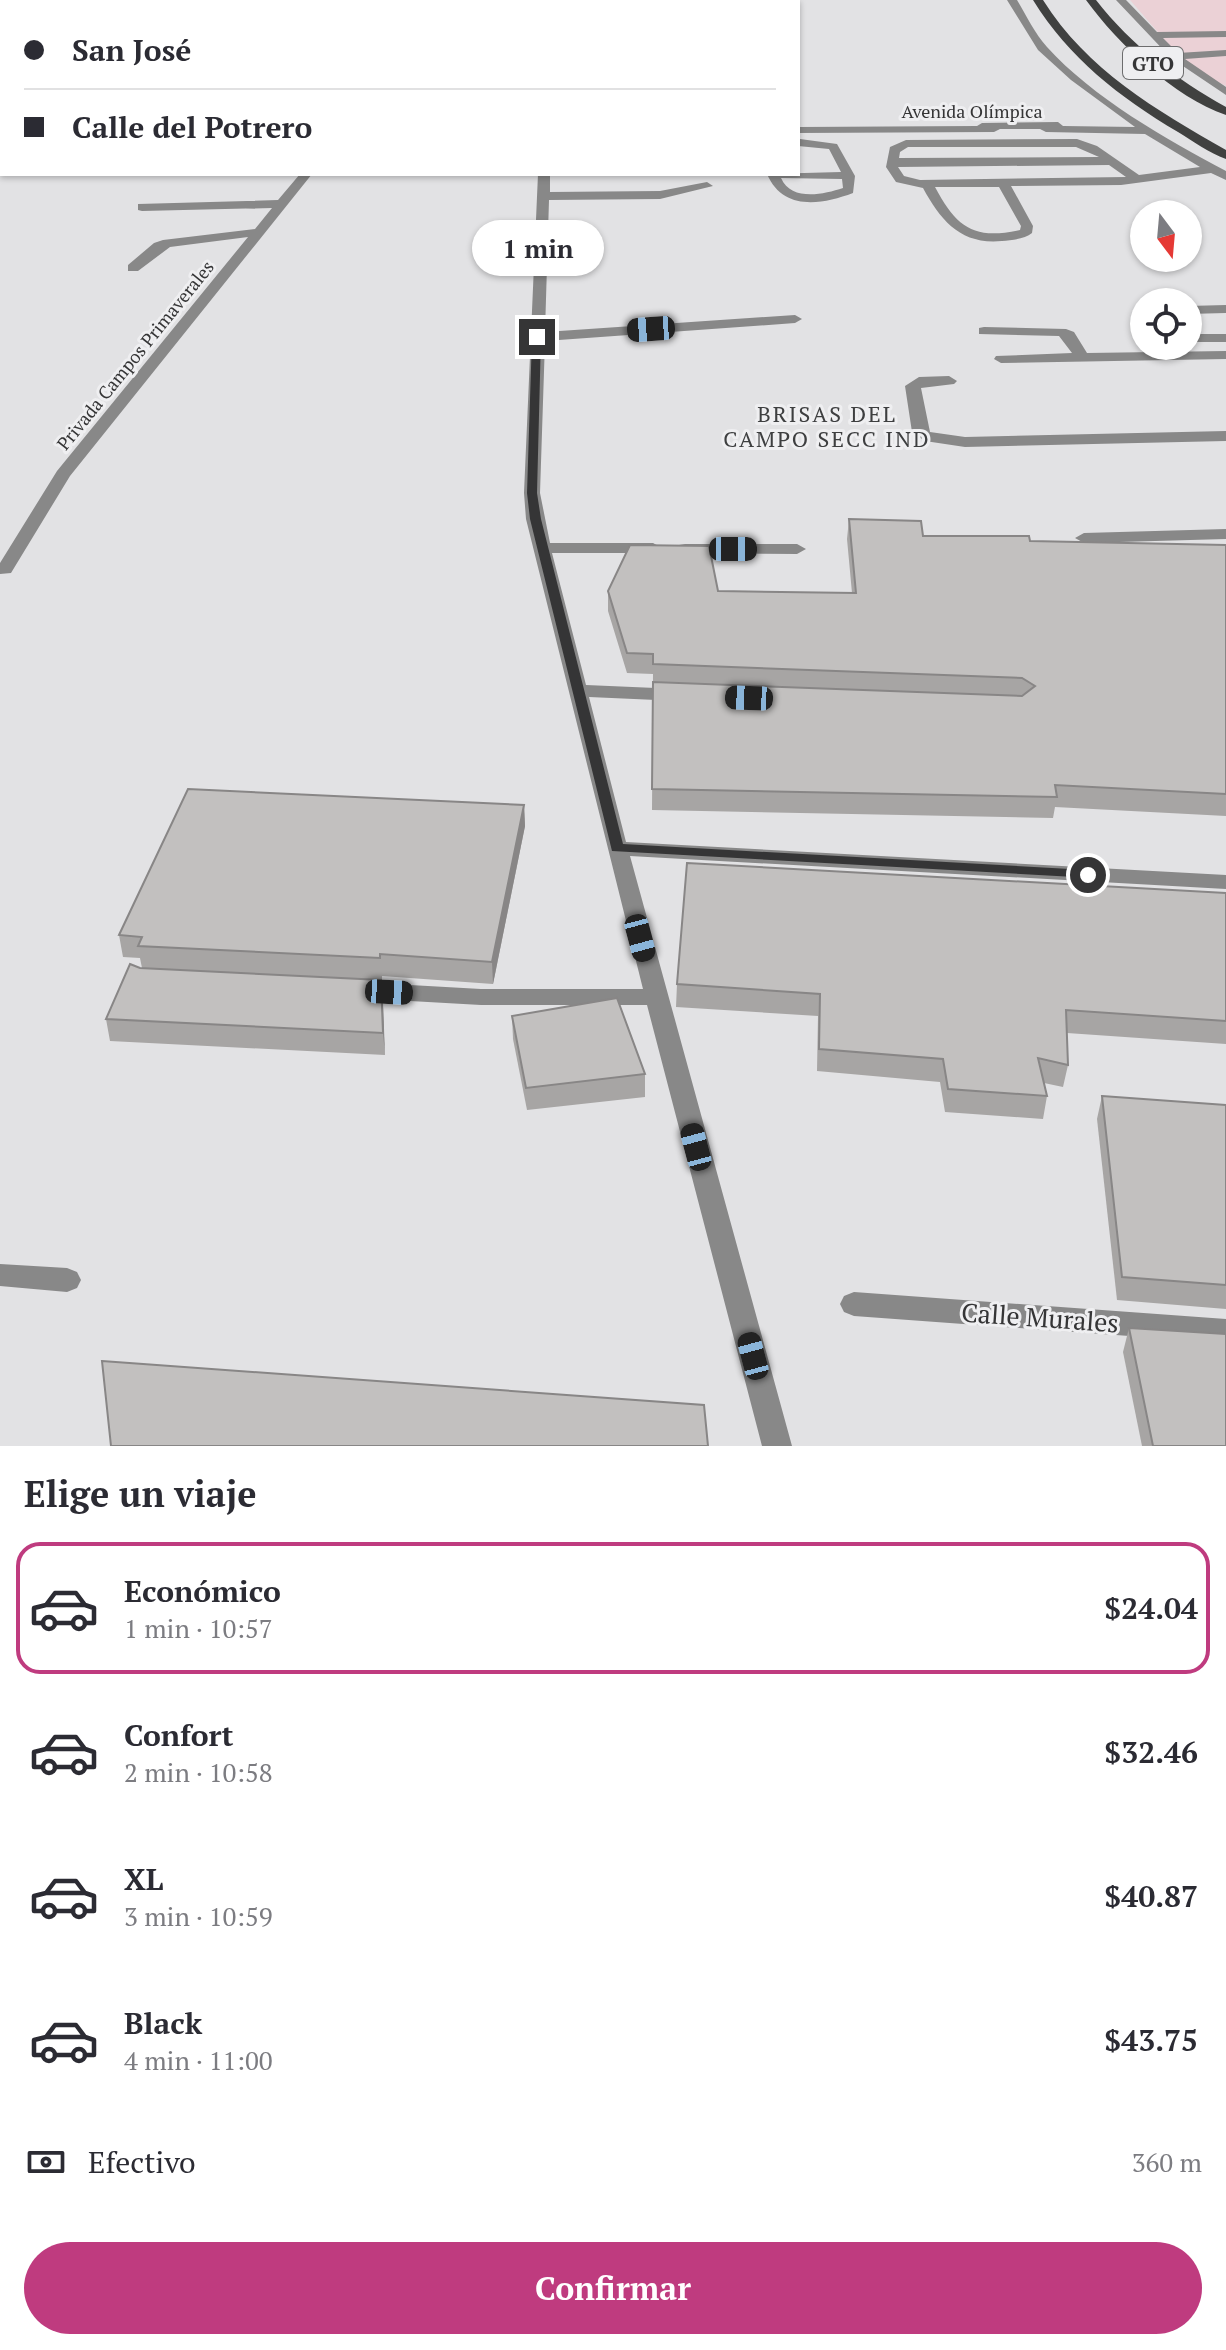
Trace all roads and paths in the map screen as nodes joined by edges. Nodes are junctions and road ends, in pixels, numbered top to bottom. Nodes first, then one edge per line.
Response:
1 (1012, 0) edge
2 (1038, 0) edge
3 (1091, 0) edge
4 (1121, 0) edge
5 (1194, 34) junction
6 (1226, 34) edge
7 (1153, 35) junction
8 (1222, 53) edge
9 (1175, 56) junction
10 (1226, 92) edge
11 (1226, 112) edge
12 (1123, 113) junction
13 (800, 128) edge
14 (1146, 131) junction
15 (822, 133) junction
16 (800, 142) edge
17 (1226, 155) edge
18 (1198, 161) junction
19 (894, 162) junction
20 (1116, 164) junction
21 (1213, 169) junction
22 (800, 175) edge
23 (304, 176) edge
24 (774, 176) edge
25 (849, 176) junction
26 (1226, 176) edge
27 (1137, 179) junction
28 (1003, 183) junction
29 (927, 184) junction
30 (543, 185) edge
31 (707, 186) dead end
32 (282, 204) junction
33 (142, 207) dead end
34 (261, 232) junction
35 (133, 268) dead end
36 (1226, 309) edge
37 (1202, 310) edge
38 (795, 319) dead end
39 (984, 331) dead end
40 (537, 337) junction
41 (1202, 338) edge
42 (1226, 338) edge
43 (1226, 355) edge
44 (1082, 357) junction
45 (1001, 359) dead end
46 (949, 381) dead end
47 (1226, 436) edge
48 (1226, 534) edge
49 (1084, 538) dead end
50 (543, 548) junction
51 (797, 549) dead end
52 (3, 569) edge
53 (580, 691) junction
54 (700, 696) edge
55 (617, 848) junction
56 (1226, 882) edge
57 (328, 989) edge
58 (656, 997) junction
59 (0, 1275) edge
60 (67, 1280) dead end
61 (854, 1304) dead end
62 (1226, 1331) edge
63 (777, 1446) edge

1 - 12 street
2 - 17 main road, GTO
3 - 11 main road, GTO
4 - 7 street
5 - 6 street
5 - 7 street
5 - 8 street
7 - 9 street
8 - 9 street
9 - 10 street
12 - 14 street
12 - 15 street, Avenida Olímpica
13 - 15 street, Avenida Olímpica
14 - 15 street, Avenida Olímpica
14 - 18 street
15 - 16 street
15 - 25 street
18 - 20 street
18 - 21 street
19 - 20 street
19 - 20 street
19 - 29 street
20 - 27 street
21 - 26 street
21 - 27 street
22 - 25 street
23 - 32 street, Privada Campos Primaverales
24 - 25 street
27 - 28 street
28 - 29 street
28 - 29 street
30 - 31 street
30 - 40 street
32 - 33 street
32 - 34 street, Privada Campos Primaverales
34 - 35 street
34 - 52 street, Privada Campos Primaverales
36 - 37 street
38 - 40 street
39 - 44 street
40 - 50 street
41 - 42 street
43 - 44 street
44 - 45 street
46 - 47 street
48 - 49 street
50 - 51 street
50 - 53 street
53 - 54 street
53 - 55 street
55 - 56 street
55 - 58 street
57 - 58 street
58 - 63 street
59 - 60 street
61 - 62 street, Calle Murales

